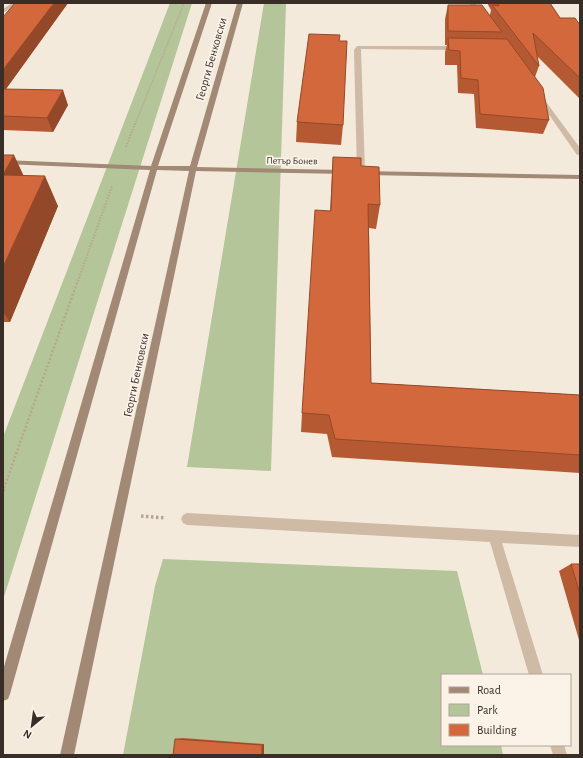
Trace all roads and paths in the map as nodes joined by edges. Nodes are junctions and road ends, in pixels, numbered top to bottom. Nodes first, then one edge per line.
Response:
1 (16, 3) edge
2 (184, 3) edge
3 (209, 3) edge
4 (240, 3) edge
5 (472, 3) edge
6 (3, 11) edge
7 (484, 20) edge
8 (466, 49) edge
9 (533, 88) edge
10 (580, 153) edge
11 (3, 162) edge
12 (118, 167) junction
13 (154, 168) junction
14 (193, 169) junction
15 (361, 173) junction
16 (580, 177) edge
17 (3, 491) edge
18 (119, 514) junction
19 (187, 519) joint
20 (494, 536) junction
21 (580, 541) edge
22 (536, 674) edge
23 (3, 694) edge
24 (67, 755) edge

1 - 6 street
2 - 12 path
3 - 13 street, Георги Бенковски
4 - 14 street, Георги Бенковски
5 - 7 street
8 - 15 street
9 - 10 street
11 - 12 street, Петър Бонев
12 - 13 street, Петър Бонев
12 - 17 path
13 - 14 street, Петър Бонев
13 - 23 street, Георги Бенковски
14 - 15 street, Петър Бонев
14 - 18 street, Георги Бенковски
15 - 16 street, Петър Бонев
18 - 19 path
18 - 24 street, Георги Бенковски
19 - 20 street
20 - 21 street
20 - 22 street

